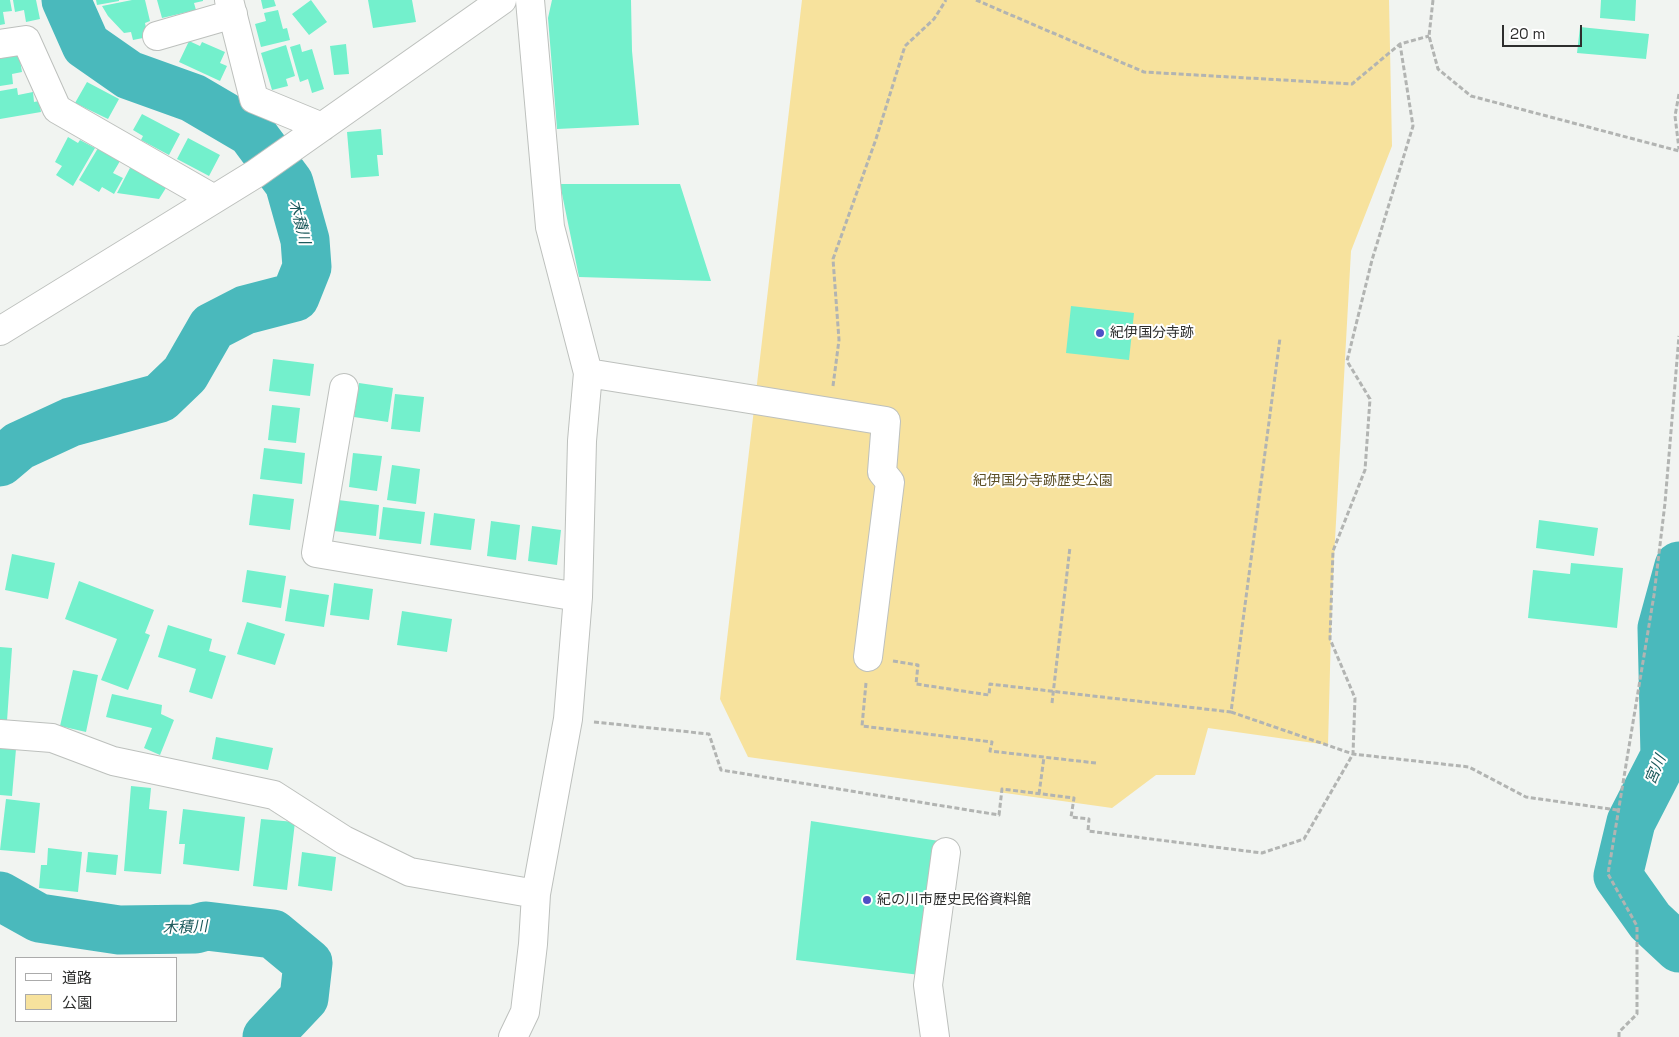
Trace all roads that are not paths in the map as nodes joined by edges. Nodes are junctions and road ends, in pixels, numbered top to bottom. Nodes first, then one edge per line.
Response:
1 (502, 0) edge
2 (530, 0) edge
3 (231, 7) edge
4 (157, 36) dead end
5 (0, 44) edge
6 (322, 127) junction
7 (214, 199) junction
8 (0, 330) edge
9 (588, 373) junction
10 (344, 388) dead end
11 (578, 597) junction
12 (868, 657) road end
13 (0, 734) edge
14 (946, 852) dead end
15 (536, 894) junction
16 (513, 1037) edge
17 (935, 1037) edge

1 - 6 street
2 - 9 street
3 - 4 street
3 - 6 street
5 - 7 street
6 - 7 street
7 - 8 street
9 - 11 street
9 - 12 street
10 - 11 street
11 - 15 street
13 - 15 street
14 - 17 street
15 - 16 street

